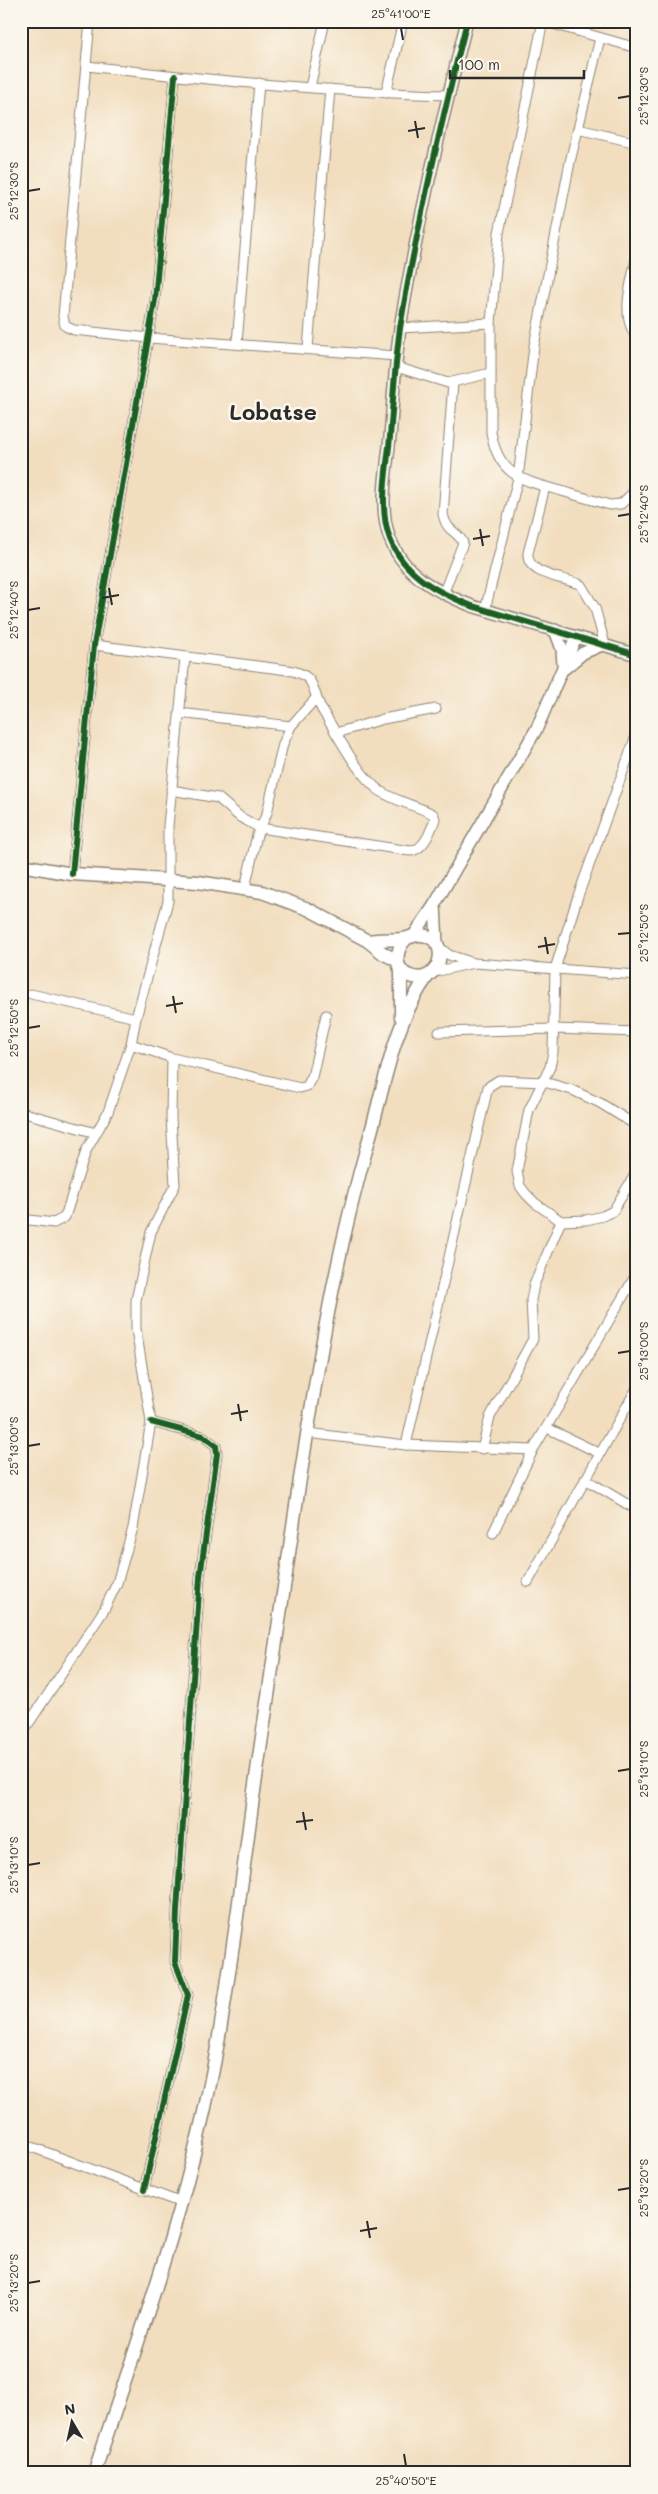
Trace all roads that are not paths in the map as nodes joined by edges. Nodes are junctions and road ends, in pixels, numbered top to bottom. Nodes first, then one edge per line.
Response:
1 (90, 21) edge
2 (325, 21) edge
3 (403, 21) edge
4 (467, 21) edge
5 (542, 21) edge
6 (600, 38) junction
7 (637, 48) edge
8 (87, 66) junction
9 (175, 76) junction
10 (259, 83) junction
11 (310, 87) junction
12 (330, 89) junction
13 (386, 93) junction
14 (448, 95) junction
15 (578, 129) junction
16 (637, 143) edge
17 (637, 255) edge
18 (491, 323) junction
19 (400, 328) junction
20 (149, 338) junction
21 (637, 338) edge
22 (237, 343) junction
23 (308, 348) junction
24 (396, 361) junction
25 (491, 373) junction
26 (453, 383) junction
27 (518, 478) junction
28 (545, 487) junction
29 (637, 490) edge
30 (443, 594) junction
31 (485, 610) junction
32 (554, 630) junction
33 (576, 637) junction
34 (94, 645) junction
35 (605, 645) junction
36 (637, 655) edge
37 (185, 658) junction
38 (564, 669) junction
39 (316, 698) junction
40 (436, 709) dead end
41 (179, 713) junction
42 (291, 726) junction
43 (336, 733) junction
44 (637, 733) edge
45 (171, 790) junction
46 (260, 828) junction
47 (21, 865) edge
48 (72, 874) junction
49 (167, 881) junction
50 (245, 888) junction
51 (435, 904) junction
52 (410, 937) junction
53 (368, 941) junction
54 (438, 945) junction
55 (474, 963) junction
56 (399, 965) junction
57 (554, 969) junction
58 (431, 974) junction
59 (637, 975) edge
60 (31, 994) dead end
61 (326, 1015) dead end
62 (136, 1018) junction
63 (401, 1022) junction
64 (555, 1029) junction
65 (439, 1032) dead end
66 (637, 1032) edge
67 (131, 1044) junction
68 (172, 1058) junction
69 (544, 1082) junction
70 (21, 1112) edge
71 (637, 1126) edge
72 (96, 1133) junction
73 (637, 1172) edge
74 (21, 1218) edge
75 (561, 1220) junction
76 (637, 1273) edge
77 (637, 1388) edge
78 (150, 1422) junction
79 (547, 1428) junction
80 (307, 1433) junction
81 (406, 1445) junction
82 (482, 1449) junction
83 (533, 1450) junction
84 (599, 1453) junction
85 (585, 1479) junction
86 (637, 1510) edge
87 (493, 1533) dead end
88 (528, 1582) dead end
89 (21, 1735) edge
90 (21, 2143) edge
91 (144, 2190) junction
92 (180, 2202) junction
93 (94, 2473) edge

1 - 8 street
2 - 11 street
3 - 13 street
4 - 14 street
5 - 6 street
5 - 18 street
6 - 7 street
6 - 15 street
8 - 9 street
8 - 20 street
9 - 10 street
9 - 20 street
10 - 11 street
10 - 22 street
11 - 12 street
12 - 13 street
12 - 23 street
13 - 14 street
14 - 19 street
15 - 16 street
15 - 27 street
17 - 21 street
18 - 19 street
18 - 25 street
19 - 24 street
20 - 22 street
20 - 34 street
22 - 23 street
23 - 24 street
24 - 26 street
24 - 30 street
25 - 26 street
25 - 27 street
26 - 30 street
27 - 28 street
27 - 31 street
28 - 29 street
28 - 35 street
30 - 31 street
31 - 32 street
32 - 33 street
32 - 38 street
33 - 35 street
33 - 38 street
34 - 37 street
34 - 48 street
35 - 36 street
35 - 38 street
37 - 39 street
37 - 41 street
38 - 51 street
39 - 42 street
39 - 43 street
40 - 43 street
41 - 42 street
41 - 45 street
42 - 46 street
43 - 46 street
44 - 57 street
45 - 46 street
45 - 49 street
46 - 50 street
47 - 48 main road
48 - 49 main road
49 - 50 main road
49 - 62 street
50 - 53 main road
51 - 52 street
51 - 54 street
52 - 53 main road
52 - 54 main road
52 - 56 main road
53 - 56 main road
54 - 55 street
54 - 58 main road
55 - 57 street
55 - 58 street
56 - 58 main road
56 - 63 main road
57 - 59 street
57 - 64 street
58 - 63 main road
60 - 62 street
61 - 68 street
62 - 67 street
63 - 80 main road
64 - 65 street
64 - 66 street
64 - 69 street
67 - 68 street
67 - 72 street
68 - 78 street
69 - 71 street
69 - 75 street
69 - 81 street
70 - 72 street
72 - 74 street
73 - 75 street
75 - 82 street
76 - 79 street
77 - 84 street
78 - 89 street
78 - 91 street
79 - 83 street
79 - 84 street
80 - 81 street
80 - 92 main road
81 - 82 street
82 - 83 street
83 - 87 street
84 - 85 street
85 - 86 street
85 - 88 street
90 - 91 street
91 - 92 street
92 - 93 main road

